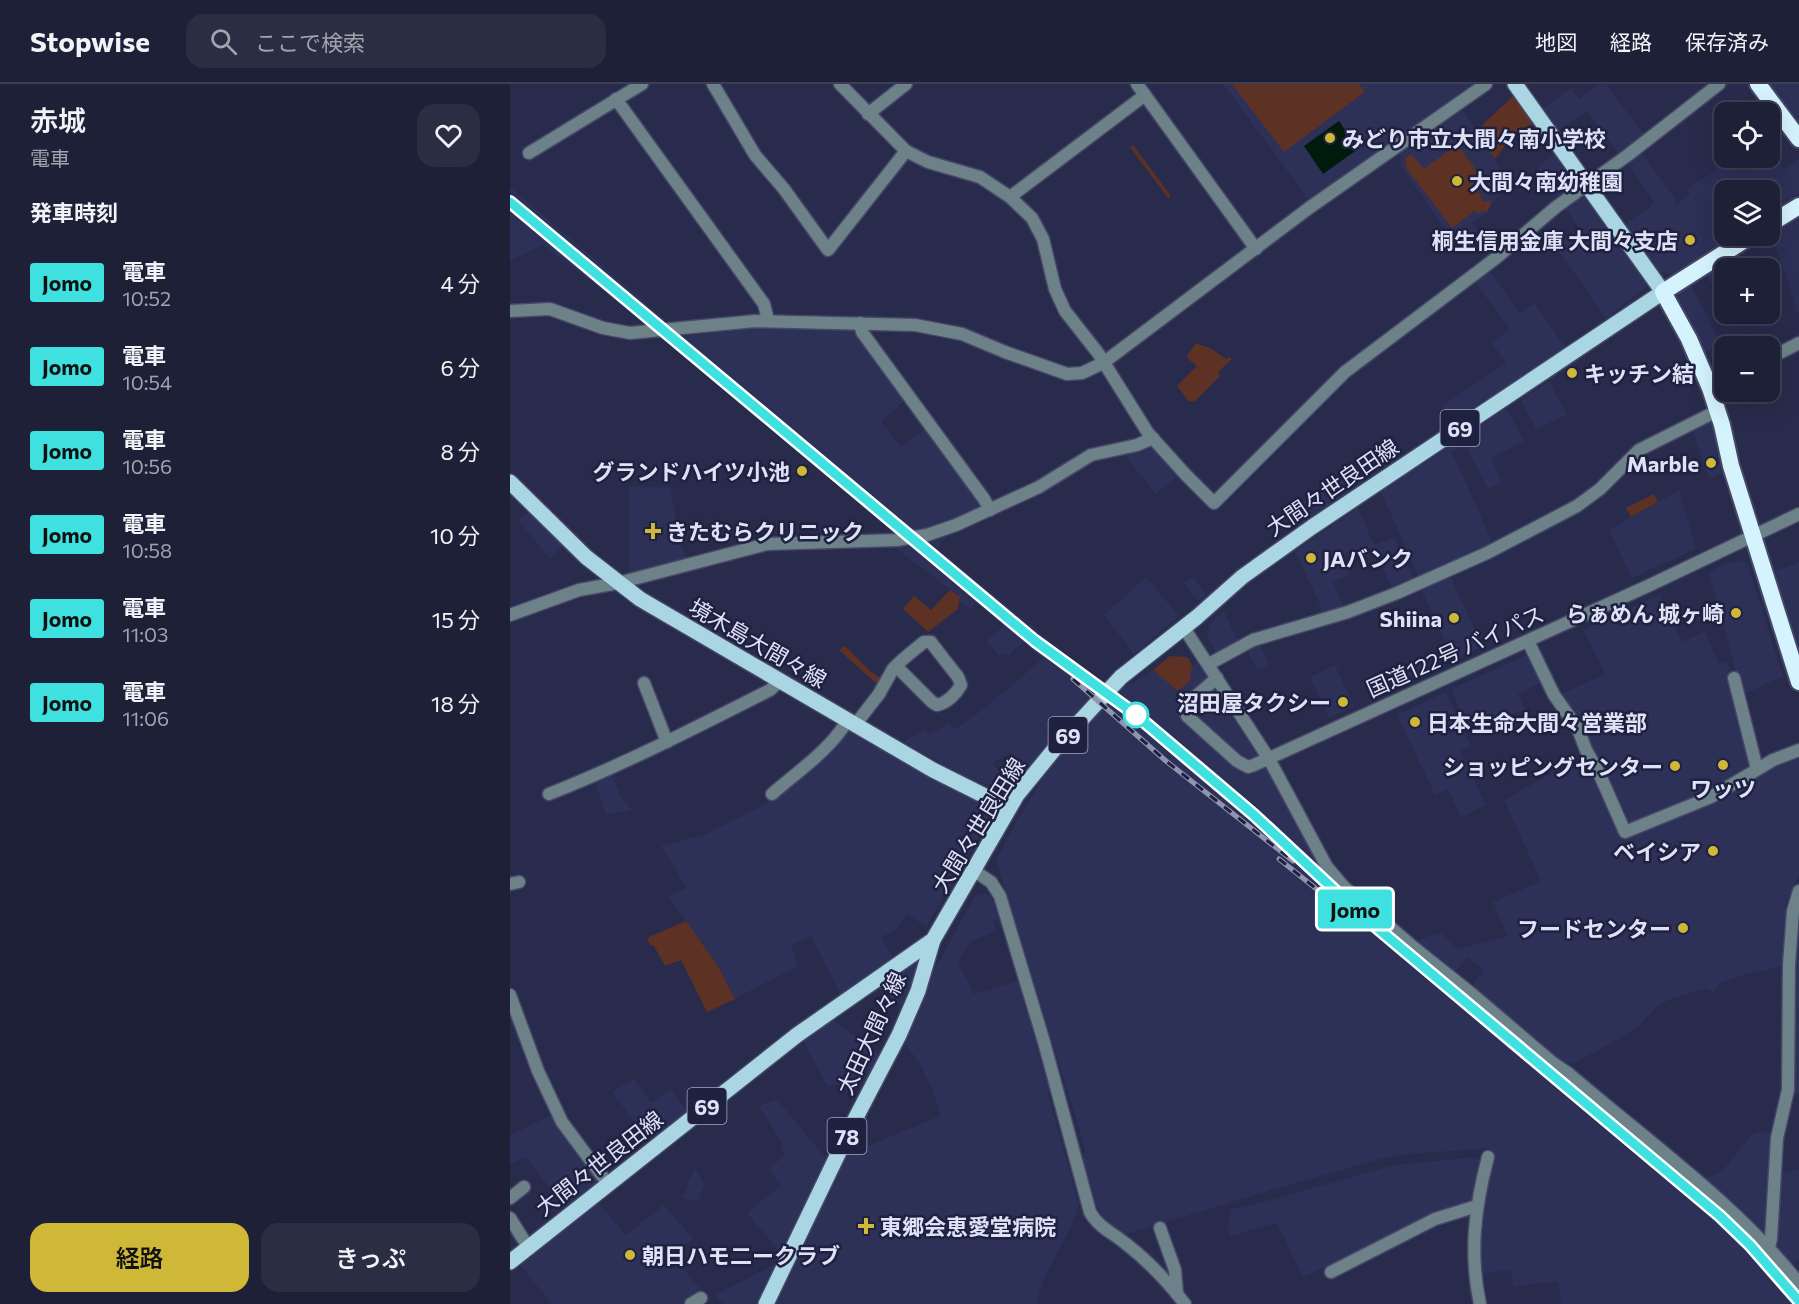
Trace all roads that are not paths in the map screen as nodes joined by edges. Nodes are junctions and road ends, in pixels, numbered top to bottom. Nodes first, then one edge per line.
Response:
1 (642, 84) edge
2 (713, 84) edge
3 (840, 84) edge
4 (906, 84) edge
5 (1137, 84) edge
6 (1486, 84) edge
7 (1515, 84) edge
8 (1719, 84) edge
9 (1758, 84) edge
10 (1145, 95) junction
11 (616, 99) junction
12 (868, 114) junction
13 (1799, 139) edge
14 (906, 151) junction
15 (529, 153) dead end
16 (1587, 184) junction
17 (1010, 196) junction
18 (1799, 206) edge
19 (1780, 218) edge
20 (1735, 246) edge
21 (1256, 249) junction
22 (1663, 292) junction
23 (510, 311) edge
24 (768, 320) junction
25 (860, 323) junction
26 (1799, 343) edge
27 (1780, 353) edge
28 (1104, 363) junction
29 (1714, 380) edge
30 (1718, 402) edge
31 (1718, 411) junction
32 (1153, 438) junction
33 (510, 482) edge
34 (990, 510) junction
35 (1799, 514) edge
36 (1753, 537) junction
37 (618, 583) junction
38 (510, 615) edge
39 (1184, 628) junction
40 (1528, 640) junction
41 (1209, 664) junction
42 (896, 666) junction
43 (1218, 678) junction
44 (1734, 678) dead end
45 (780, 681) junction
46 (1799, 682) edge
47 (644, 683) dead end
48 (851, 723) junction
49 (667, 742) junction
50 (1799, 750) edge
51 (1269, 759) junction
52 (1757, 769) junction
53 (549, 794) dead end
54 (772, 794) dead end
55 (1009, 808) junction
56 (973, 870) junction
57 (1799, 891) edge
58 (933, 940) junction
59 (511, 1001) edge
60 (1793, 1098) edge
61 (1488, 1157) dead end
62 (608, 1184) junction
63 (524, 1187) dead end
64 (510, 1198) edge
65 (1477, 1206) junction
66 (510, 1218) edge
67 (1160, 1228) dead end
68 (528, 1247) junction
69 (1769, 1247) junction
70 (510, 1262) edge
71 (1331, 1272) dead end
72 (1799, 1282) edge
73 (1181, 1299) edge
74 (766, 1304) edge
75 (1480, 1304) edge

1 - 11 street
2 - 14 street
3 - 12 street
4 - 12 street
5 - 10 street
6 - 21 street
7 - 16 main road
8 - 16 street
9 - 13 highway
10 - 17 street
10 - 21 street
11 - 15 street
11 - 24 street
12 - 14 street
14 - 17 street
16 - 22 main road
16 - 32 street
17 - 28 street
18 - 19 highway
20 - 22 highway
21 - 28 street
22 - 29 highway
22 - 39 main road, 大間々世良田線 / 69
23 - 24 street
24 - 25 street
25 - 28 street
25 - 34 street
26 - 27 street
28 - 32 street
30 - 31 highway
31 - 36 highway
31 - 41 street
32 - 34 street
33 - 37 main road, 境木島大間々線
34 - 37 street
35 - 36 street, 国道122号 バイパス
36 - 40 street, 国道122号 バイパス
36 - 46 highway
37 - 38 street
37 - 45 main road, 境木島大間々線
39 - 41 street
39 - 55 main road, 大間々世良田線 / 69
40 - 51 street, 国道122号 バイパス
40 - 52 street
41 - 43 street
42 - 42 street
42 - 48 street
43 - 51 street
43 - 51 street, 国道122号 バイパス
44 - 52 street
45 - 48 main road, 境木島大間々線
45 - 49 street
47 - 49 street
48 - 54 street
48 - 55 main road, 境木島大間々線
49 - 53 street
50 - 52 street
51 - 69 street
55 - 56 main road, 大間々世良田線 / 69
56 - 58 main road, 大間々世良田線 / 69
56 - 73 street
57 - 60 street
58 - 62 main road, 大間々世良田線 / 69
58 - 74 main road, 太田大間々線 / 78
59 - 62 street
60 - 69 street
61 - 65 street
62 - 68 main road, 大間々世良田線 / 69
63 - 64 street
65 - 71 street
65 - 75 street
66 - 68 street
67 - 73 street
68 - 70 main road, 大間々世良田線 / 69
69 - 72 street

